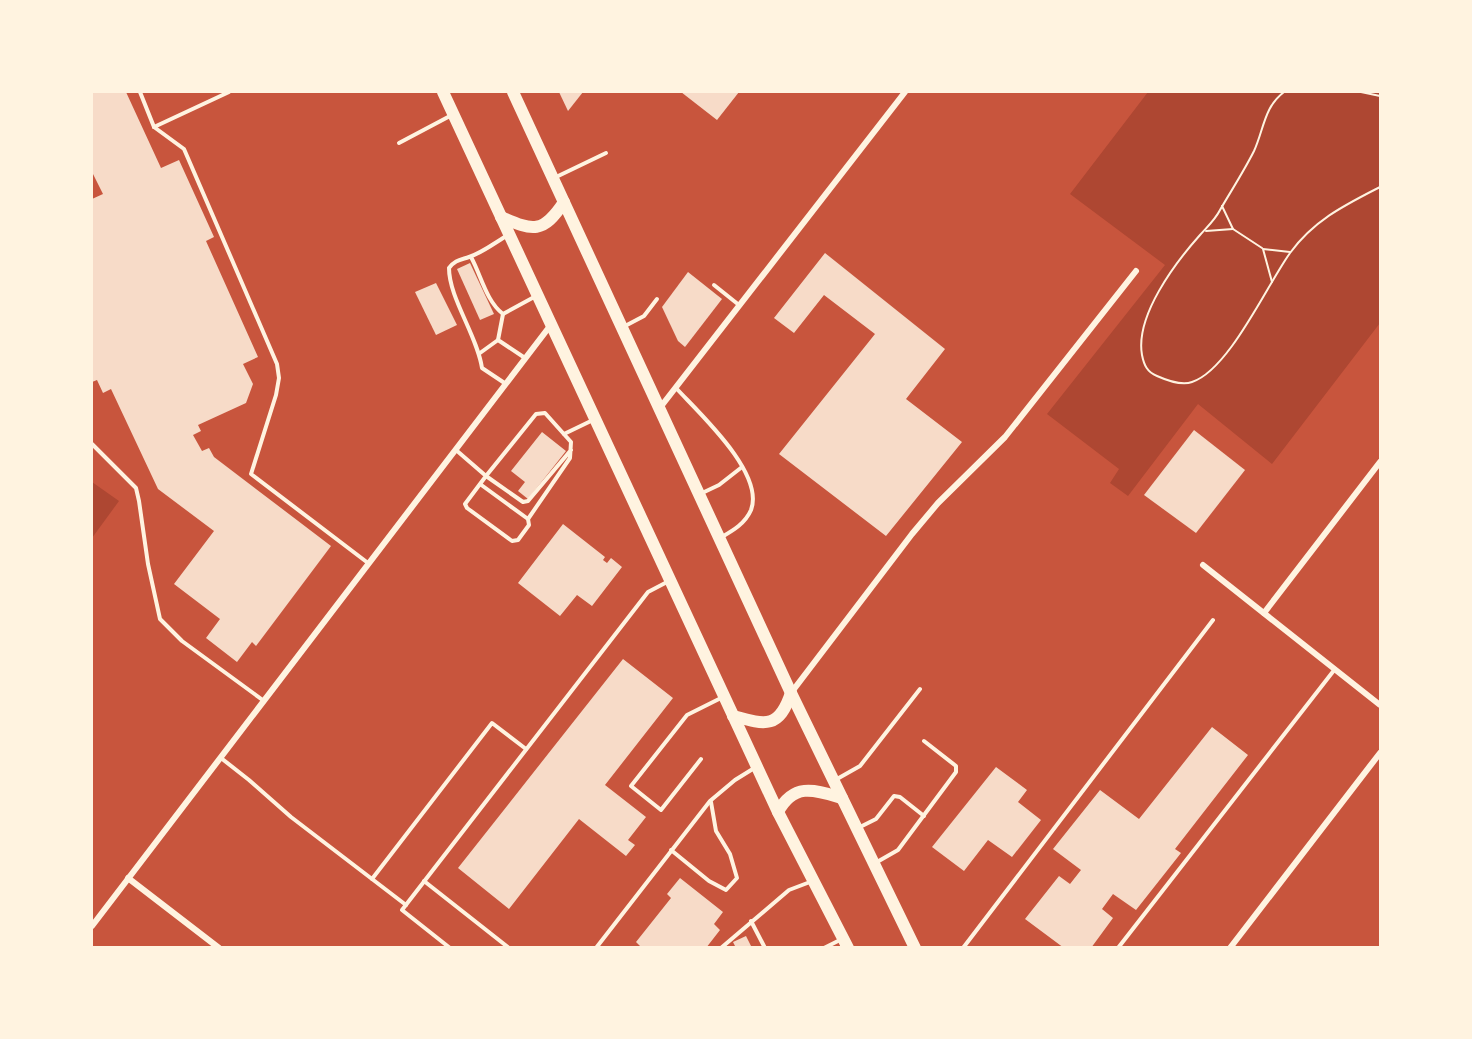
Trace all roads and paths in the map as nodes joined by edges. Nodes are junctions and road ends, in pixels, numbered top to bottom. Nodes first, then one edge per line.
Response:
1 (140, 92) edge
2 (229, 92) edge
3 (443, 92) edge
4 (515, 92) edge
5 (905, 92) edge
6 (1284, 92) edge
7 (1361, 92) edge
8 (1380, 96) edge
9 (454, 114) junction
10 (154, 127) junction
11 (399, 143) dead end
12 (606, 153) dead end
13 (553, 178) junction
14 (1380, 187) edge
15 (564, 202) junction
16 (1222, 206) junction
17 (501, 217) junction
18 (1233, 230) junction
19 (1204, 231) junction
20 (509, 234) junction
21 (1263, 249) junction
22 (1290, 252) junction
23 (471, 257) junction
24 (1136, 271) dead end
25 (1272, 282) junction
26 (714, 285) dead end
27 (537, 296) junction
28 (657, 299) dead end
29 (739, 305) junction
30 (503, 314) junction
31 (550, 326) junction
32 (621, 327) junction
33 (498, 340) junction
34 (480, 353) junction
35 (525, 358) junction
36 (506, 384) junction
37 (676, 387) junction
38 (659, 409) junction
39 (594, 420) junction
40 (564, 434) junction
41 (92, 444) edge
42 (456, 449) junction
43 (571, 450) junction
44 (1380, 462) edge
45 (742, 467) junction
46 (486, 476) junction
47 (480, 484) junction
48 (699, 495) junction
49 (528, 519) junction
50 (719, 538) junction
51 (368, 563) junction
52 (1203, 565) dead end
53 (669, 580) junction
54 (1264, 613) junction
55 (1213, 620) dead end
56 (1335, 669) junction
57 (920, 689) dead end
58 (791, 693) junction
59 (724, 696) junction
60 (264, 701) junction
61 (1380, 705) edge
62 (733, 716) junction
63 (924, 741) dead end
64 (526, 749) junction
65 (1380, 753) edge
66 (220, 758) junction
67 (701, 759) dead end
68 (757, 766) junction
69 (833, 780) junction
70 (842, 798) junction
71 (711, 801) junction
72 (778, 812) junction
73 (924, 816) junction
74 (857, 829) junction
75 (671, 850) junction
76 (874, 864) junction
77 (128, 878) junction
78 (372, 879) junction
79 (813, 880) junction
80 (424, 881) junction
81 (406, 905) junction
82 (751, 921) junction
83 (92, 926) edge
84 (845, 943) edge
85 (219, 948) edge
86 (450, 948) edge
87 (509, 948) edge
88 (596, 948) edge
89 (721, 948) edge
90 (765, 948) edge
91 (824, 948) edge
92 (915, 948) edge
93 (963, 948) edge
94 (1118, 948) edge
95 (1230, 948) edge

1 - 10 lane
2 - 10 lane
3 - 9 main road
4 - 13 main road
5 - 29 street
6 - 16 path
7 - 8 path
9 - 11 lane
9 - 17 main road
10 - 51 lane
12 - 13 lane
13 - 15 main road
14 - 22 path
15 - 17 main road
15 - 32 main road
16 - 18 path
16 - 19 path
17 - 20 main road
18 - 19 path
18 - 21 path
19 - 25 path
20 - 23 lane
20 - 27 main road
21 - 22 path
21 - 25 path
22 - 25 path
23 - 30 lane
23 - 34 lane
24 - 58 street
26 - 29 lane
27 - 30 lane
27 - 31 main road
28 - 32 lane
29 - 37 street
30 - 33 lane
31 - 35 street
31 - 39 main road
32 - 38 main road
33 - 34 lane
33 - 35 lane
34 - 36 lane
35 - 36 street
36 - 42 street
37 - 38 street
37 - 45 lane
38 - 48 main road
39 - 40 lane
39 - 53 main road
40 - 43 lane
40 - 46 lane
41 - 60 lane
42 - 46 lane
42 - 51 street
43 - 46 lane
43 - 49 lane
44 - 54 street
45 - 48 lane
45 - 50 lane
46 - 47 lane
47 - 49 lane
47 - 49 lane
48 - 50 main road
50 - 58 main road
51 - 60 street
52 - 54 street
53 - 59 main road
53 - 64 lane
54 - 56 street
55 - 93 lane
56 - 61 street
56 - 94 lane
57 - 69 lane
58 - 62 main road
58 - 69 main road
59 - 62 main road
59 - 67 lane
60 - 66 street
62 - 68 main road
63 - 73 lane
64 - 78 lane
64 - 80 lane
65 - 95 street
66 - 77 street
66 - 78 lane
68 - 71 lane
68 - 72 main road
69 - 70 main road
70 - 72 main road
70 - 74 main road
71 - 75 lane
71 - 75 lane
72 - 79 main road
73 - 74 lane
73 - 76 lane
74 - 76 main road
75 - 88 lane
76 - 92 main road
77 - 83 street
77 - 85 street
78 - 81 lane
79 - 82 lane
79 - 84 main road
80 - 81 lane
80 - 87 lane
81 - 86 lane
82 - 89 lane
82 - 90 lane
84 - 91 lane

